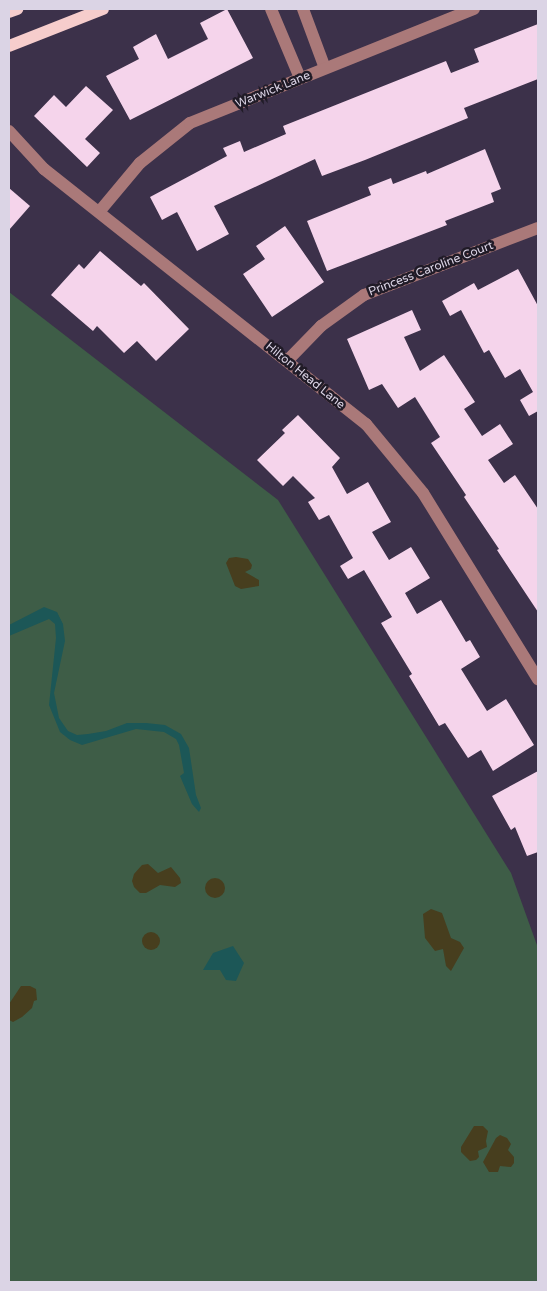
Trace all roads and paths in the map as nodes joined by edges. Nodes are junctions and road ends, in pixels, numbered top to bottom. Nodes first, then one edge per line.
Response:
1 (17, 9) edge
2 (103, 9) edge
3 (271, 9) edge
4 (303, 9) edge
5 (474, 9) edge
6 (9, 12) edge
7 (9, 46) edge
8 (325, 68) junction
9 (300, 78) junction
10 (9, 131) edge
11 (99, 212) junction
12 (538, 228) edge
13 (287, 362) junction
14 (538, 679) edge

1 - 6 main road
2 - 7 main road
3 - 9 street
4 - 8 street
5 - 8 street, Warwick Lane
8 - 9 street, Warwick Lane
9 - 11 street, Warwick Lane
10 - 11 street, Hilton Head Lane
11 - 13 street, Hilton Head Lane
12 - 13 street, Princess Caroline Court
13 - 14 street, Hilton Head Lane

